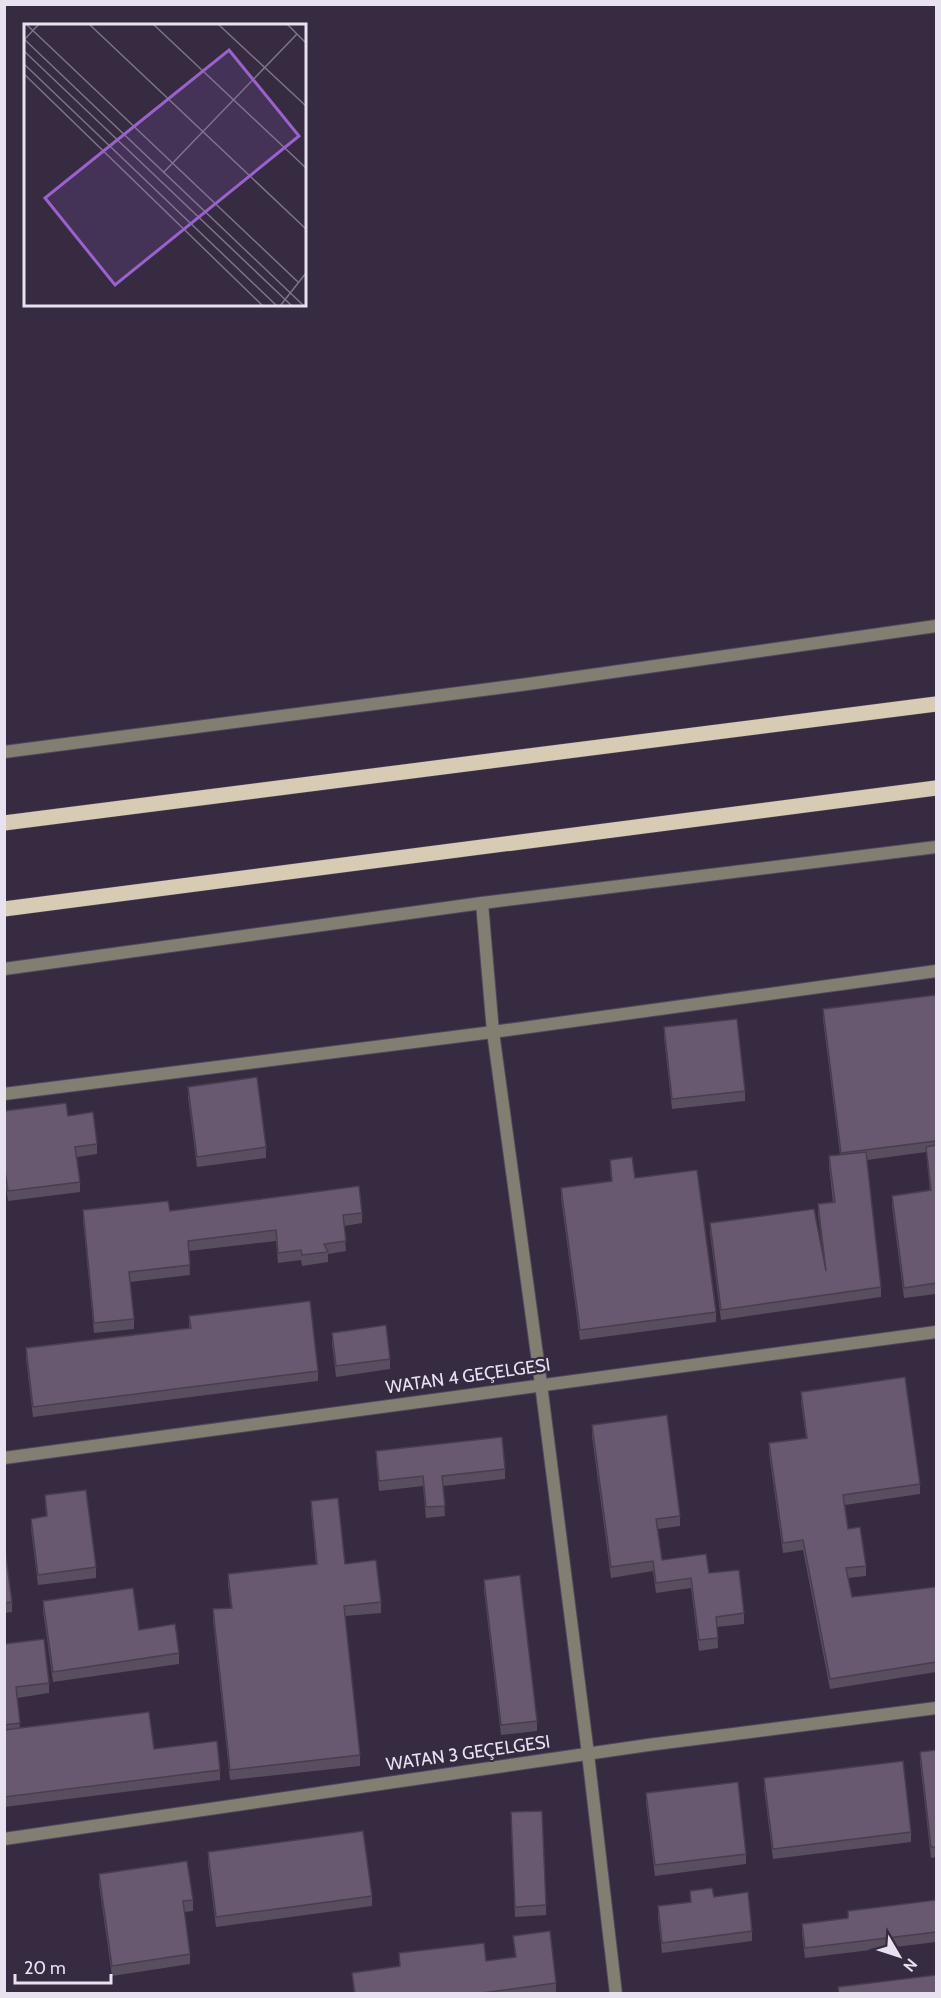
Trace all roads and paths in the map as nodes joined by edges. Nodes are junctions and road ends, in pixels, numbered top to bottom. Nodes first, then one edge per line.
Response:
1 (936, 626) edge
2 (936, 704) edge
3 (4, 752) edge
4 (936, 788) edge
5 (4, 823) edge
6 (936, 847) edge
7 (482, 903) junction
8 (4, 909) edge
9 (4, 969) edge
10 (936, 971) edge
11 (493, 1032) junction
12 (4, 1094) edge
13 (936, 1332) edge
14 (541, 1384) junction
15 (4, 1458) edge
16 (936, 1708) edge
17 (588, 1754) junction
18 (4, 1839) edge
19 (616, 1994) edge

1 - 3 street
2 - 5 main road
4 - 8 main road
6 - 7 street
7 - 9 street
7 - 11 street
10 - 11 street
11 - 12 street
11 - 14 street
13 - 14 street, WATAN 4 GEÇELGESI
14 - 15 street, WATAN 4 GEÇELGESI
14 - 17 street
16 - 17 street, WATAN 3 GEÇELGESI
17 - 18 street, WATAN 3 GEÇELGESI
17 - 19 street

